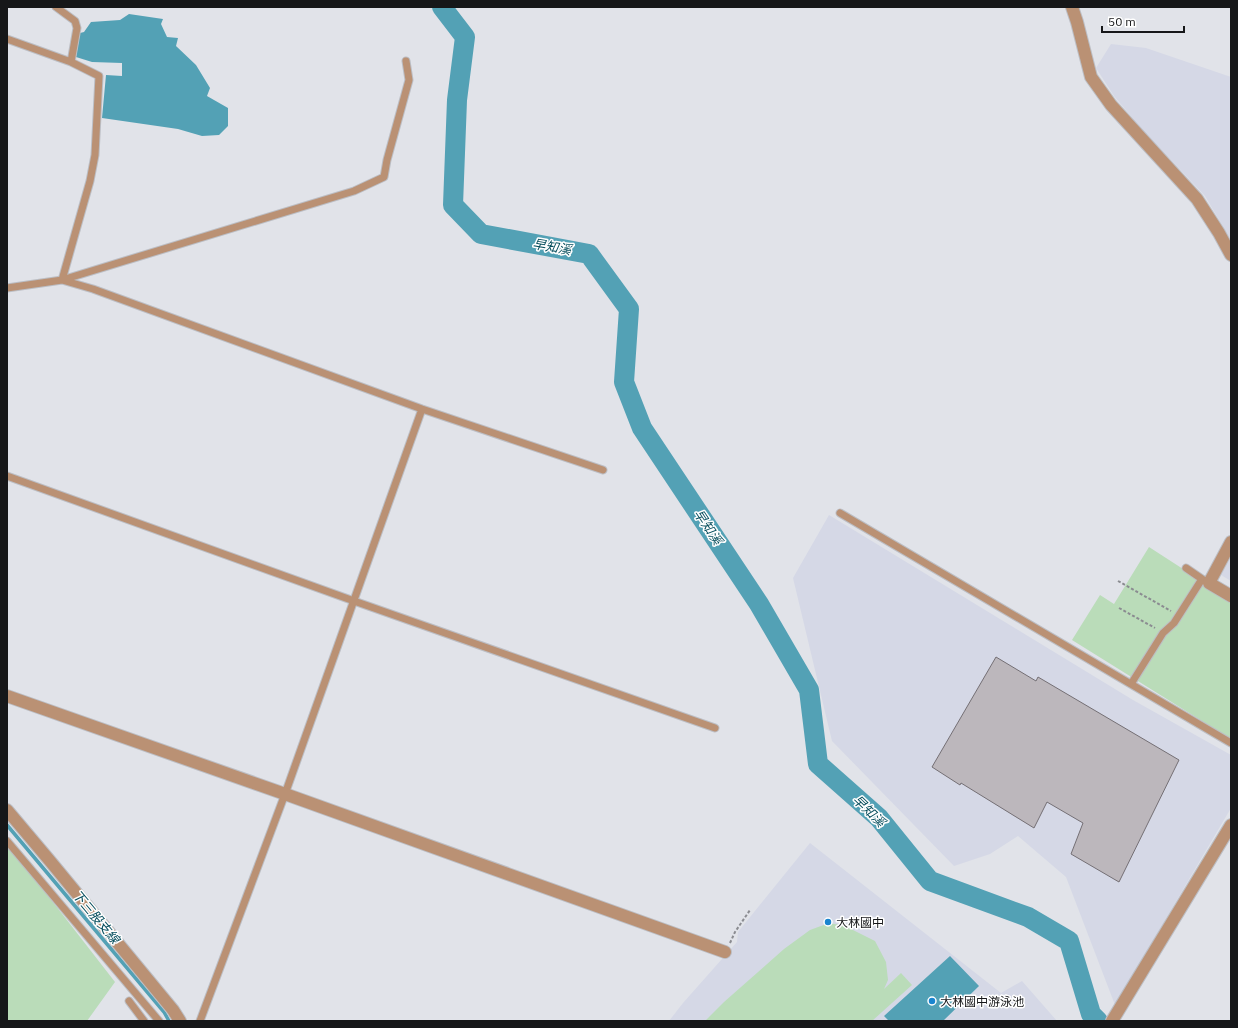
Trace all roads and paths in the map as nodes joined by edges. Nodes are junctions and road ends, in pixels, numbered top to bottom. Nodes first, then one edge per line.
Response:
1 (56, 7) edge
2 (1072, 7) edge
3 (7, 39) edge
4 (406, 61) dead end
5 (71, 62) junction
6 (1231, 255) edge
7 (62, 280) junction
8 (7, 288) edge
9 (422, 409) junction
10 (603, 470) dead end
11 (7, 476) edge
12 (840, 512) dead end
13 (1231, 542) edge
14 (1186, 568) dead end
15 (1118, 581) dead end
16 (1205, 581) junction
17 (1231, 596) edge
18 (354, 601) junction
19 (1119, 608) dead end
20 (1179, 615) junction
21 (1163, 633) junction
22 (1131, 684) junction
23 (7, 696) edge
24 (715, 728) dead end
25 (1231, 743) edge
26 (285, 794) junction
27 (7, 810) edge
28 (1231, 825) edge
29 (7, 841) edge
30 (750, 910) dead end
31 (725, 952) joint
32 (129, 1001) dead end
33 (1113, 1019) edge
34 (144, 1021) edge
35 (159, 1021) edge
36 (180, 1021) edge
37 (200, 1021) edge

1 - 5 lane
2 - 6 street
3 - 5 lane
4 - 7 lane
5 - 7 lane
7 - 8 lane
7 - 9 lane
9 - 10 lane
9 - 18 lane
11 - 18 lane
12 - 22 lane
13 - 16 street
14 - 16 lane
15 - 20 path
16 - 17 street
16 - 20 lane
18 - 24 lane
18 - 26 lane
19 - 21 path
20 - 21 lane
21 - 22 lane
22 - 25 lane
23 - 26 street
26 - 31 street
26 - 37 lane
27 - 36 street
28 - 33 street
29 - 35 lane
30 - 31 path
32 - 34 lane

